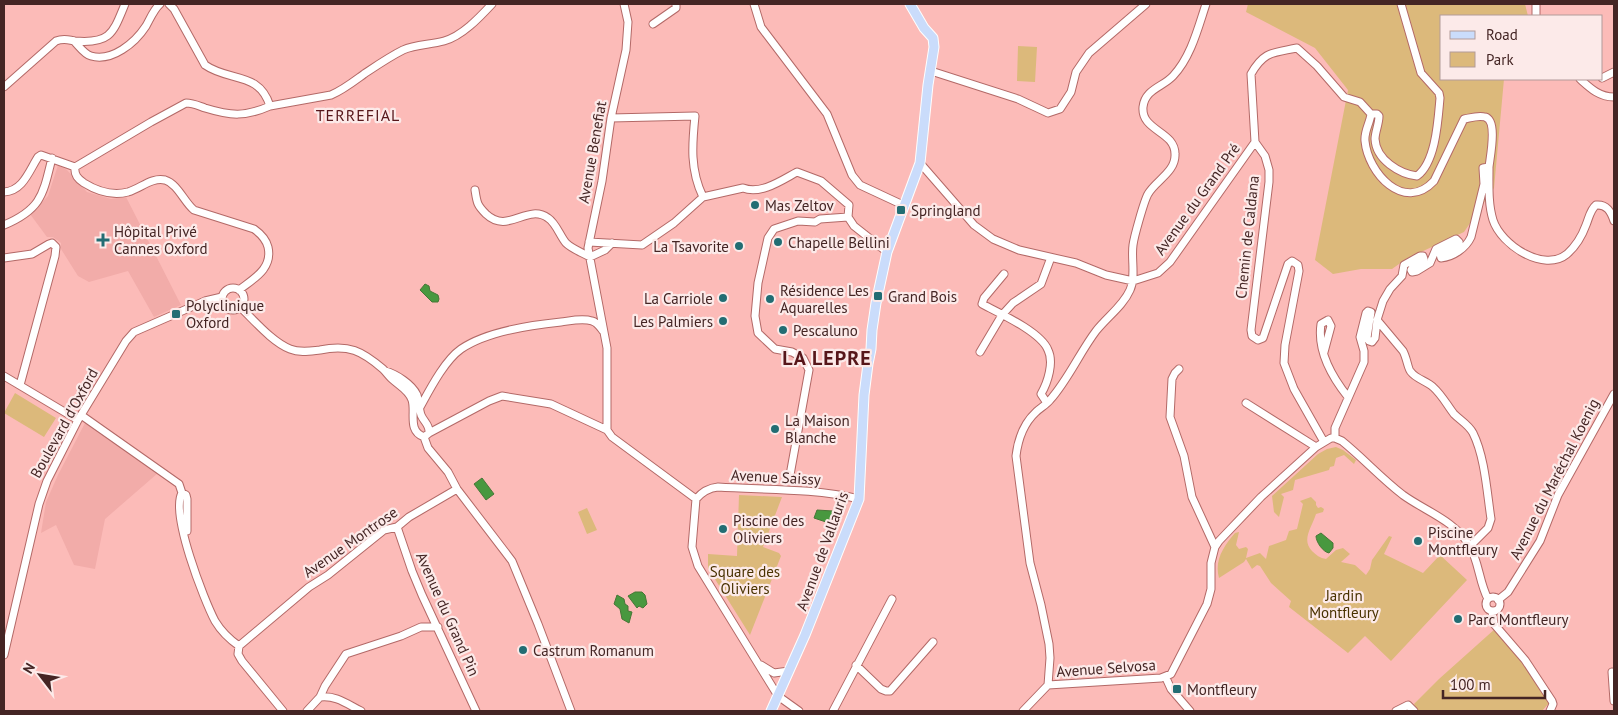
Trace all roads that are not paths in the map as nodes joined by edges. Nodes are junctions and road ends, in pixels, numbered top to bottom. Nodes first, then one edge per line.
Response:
1 (125, 4) edge
2 (160, 4) edge
3 (169, 4) edge
4 (492, 4) edge
5 (624, 4) edge
6 (676, 4) edge
7 (754, 4) edge
8 (910, 4) edge
9 (1146, 4) edge
10 (1206, 4) edge
11 (1401, 4) edge
12 (653, 24) dead end
13 (74, 41) junction
14 (931, 71) junction
15 (1581, 80) edge
16 (4, 85) edge
17 (1614, 97) edge
18 (270, 106) junction
19 (1371, 114) junction
20 (612, 118) junction
21 (1255, 142) junction
22 (52, 158) junction
23 (920, 163) junction
24 (75, 167) junction
25 (1489, 167) junction
26 (475, 190) dead end
27 (4, 192) edge
28 (703, 197) junction
29 (903, 205) junction
30 (848, 216) junction
31 (1614, 221) edge
32 (4, 224) edge
33 (612, 243) junction
34 (589, 245) junction
35 (887, 252) junction
36 (590, 257) junction
37 (4, 258) edge
38 (1050, 260) dead end
39 (1004, 274) dead end
40 (1133, 281) junction
41 (238, 290) junction
42 (222, 297) junction
43 (599, 305) junction
44 (240, 307) junction
45 (1002, 315) junction
46 (584, 320) junction
47 (1377, 320) junction
48 (605, 333) junction
49 (980, 352) dead end
50 (1324, 352) dead end
51 (1180, 369) dead end
52 (385, 370) junction
53 (4, 376) edge
54 (20, 386) junction
55 (416, 393) junction
56 (428, 394) junction
57 (1614, 394) edge
58 (1348, 397) junction
59 (1047, 403) junction
60 (1246, 403) dead end
61 (420, 408) junction
62 (79, 417) junction
63 (413, 422) junction
64 (608, 430) junction
65 (427, 435) junction
66 (1335, 438) junction
67 (1324, 442) junction
68 (1316, 447) junction
69 (457, 489) junction
70 (788, 491) junction
71 (696, 499) junction
72 (859, 499) junction
73 (398, 527) junction
74 (1470, 546) junction
75 (1215, 547) junction
76 (892, 599) dead end
77 (1488, 599) junction
78 (1498, 600) junction
79 (1492, 611) junction
80 (438, 627) junction
81 (933, 642) dead end
82 (239, 646) junction
83 (4, 654) edge
84 (758, 663) junction
85 (856, 666) junction
86 (789, 671) junction
87 (1612, 672) dead end
88 (1166, 678) junction
89 (1048, 685) junction
90 (778, 696) junction
91 (320, 697) junction
92 (1614, 702) edge
93 (283, 711) edge
94 (307, 711) edge
95 (361, 711) edge
96 (476, 711) edge
97 (570, 711) edge
98 (771, 711) edge
99 (799, 711) edge
100 (833, 711) edge
101 (1023, 711) edge
102 (1190, 711) edge
103 (1396, 711) edge
104 (1414, 711) edge
105 (1550, 711) edge

1 - 13 street
2 - 13 street
3 - 18 street
4 - 18 street
5 - 20 street, Avenue Benefiat
6 - 12 street
7 - 29 street
8 - 14 main road, Avenue de Vallauris
9 - 14 street
10 - 40 street
11 - 19 street
13 - 16 street
14 - 23 main road, Avenue de Vallauris
15 - 17 street
18 - 24 street
19 - 21 street, Chemin de Caldana
19 - 25 street
20 - 28 street
20 - 34 street, Avenue Benefiat
21 - 40 street, Avenue du Grand Pré
21 - 67 street, Chemin de Caldana
22 - 24 street
22 - 27 street
22 - 32 street
23 - 29 main road, Avenue de Vallauris
23 - 40 street
24 - 41 street
25 - 31 street
25 - 47 street
26 - 36 street
28 - 30 street
28 - 33 street
29 - 35 main road, Avenue de Vallauris
30 - 35 street
30 - 70 street
33 - 34 street
33 - 36 street
34 - 36 street, Avenue Benefiat
35 - 72 main road, Avenue de Vallauris
36 - 43 street, Avenue Benefiat
37 - 54 street
38 - 45 street
39 - 45 street
40 - 59 street
41 - 42 street
41 - 44 street
42 - 44 street
42 - 62 street, Boulevard d'Oxford
43 - 46 street
43 - 48 street, Avenue Benefiat
44 - 52 street
45 - 49 street
45 - 59 street
46 - 48 street
46 - 56 street
47 - 58 street
47 - 74 street
48 - 64 street, Avenue Benefiat
50 - 58 street
51 - 75 street
52 - 55 street
52 - 63 street
53 - 54 street
54 - 62 street
55 - 56 street
55 - 61 street
56 - 61 street
57 - 78 street, Avenue du Maréchal Koenig
58 - 66 street
59 - 89 street
60 - 68 street
61 - 63 street
61 - 65 street
62 - 82 street
62 - 83 street, Boulevard d'Oxford
63 - 65 street
64 - 65 street
64 - 71 street
65 - 69 street
66 - 67 street
66 - 74 street
67 - 68 street
68 - 75 street
69 - 73 street, Avenue Montrose
69 - 97 street
70 - 71 street, Avenue Saissy
70 - 72 street, Avenue Saissy
71 - 84 street
72 - 86 main road, Avenue de Vallauris
73 - 80 street, Avenue du Grand Pin
73 - 82 street, Avenue Montrose
74 - 77 street
75 - 88 street
76 - 85 street
77 - 78 street
77 - 79 street
78 - 79 street
79 - 105 street
80 - 91 street
80 - 96 street, Avenue du Grand Pin
81 - 85 street
82 - 93 street
84 - 86 street
84 - 90 street
85 - 100 street
86 - 90 main road, Avenue de Vallauris
87 - 92 street
88 - 89 street, Avenue Selvosa
88 - 102 street
89 - 101 street
90 - 98 main road, Avenue de Vallauris
90 - 99 street
91 - 94 street
91 - 95 street
103 - 104 street

